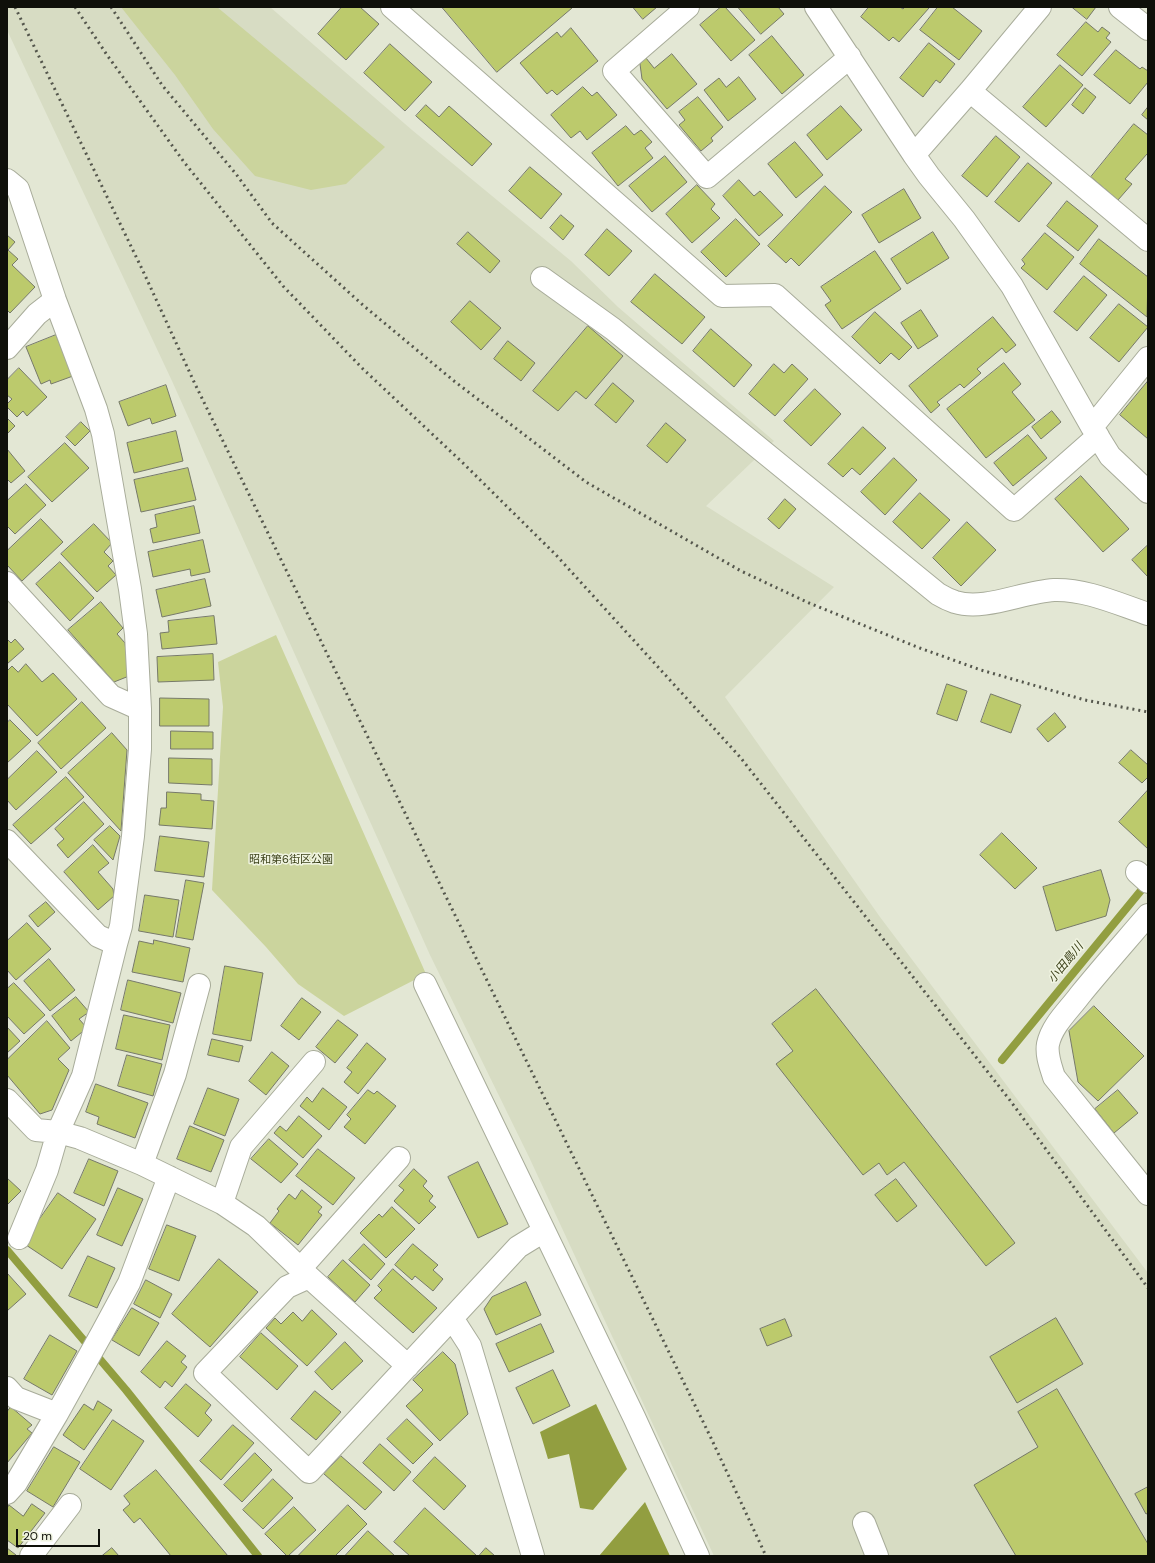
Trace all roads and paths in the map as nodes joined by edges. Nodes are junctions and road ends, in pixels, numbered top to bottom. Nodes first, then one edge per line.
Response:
1 (392, 7) edge
2 (688, 7) edge
3 (816, 7) edge
4 (1040, 7) edge
5 (1120, 7) edge
6 (1148, 29) edge
7 (850, 57) junction
8 (970, 91) junction
9 (914, 155) junction
10 (7, 180) edge
11 (1148, 240) edge
12 (542, 278) dead end
13 (55, 300) junction
14 (7, 348) edge
15 (1148, 358) edge
16 (1095, 431) junction
17 (1148, 492) edge
18 (7, 583) edge
19 (1148, 614) edge
20 (140, 709) junction
21 (7, 841) edge
22 (1148, 915) edge
23 (116, 944) junction
24 (425, 984) dead end
25 (200, 985) dead end
26 (314, 1062) dead end
27 (7, 1100) edge
28 (58, 1132) junction
29 (399, 1158) dead end
30 (142, 1164) junction
31 (169, 1178) junction
32 (1148, 1194) edge
33 (222, 1203) junction
34 (544, 1230) junction
35 (19, 1238) dead end
36 (304, 1273) junction
37 (452, 1318) junction
38 (408, 1366) junction
39 (7, 1388) edge
40 (57, 1414) junction
41 (7, 1494) edge
42 (70, 1505) dead end
43 (864, 1524) dead end
44 (31, 1556) edge
45 (534, 1556) edge
46 (698, 1556) edge
47 (877, 1556) edge

1 - 16 street
2 - 7 street
3 - 7 street
4 - 8 street
5 - 6 street
7 - 9 street
8 - 9 street
8 - 11 street
9 - 16 street
10 - 13 street
12 - 19 street
13 - 14 street
13 - 20 street
15 - 16 street
16 - 17 street
18 - 20 street
20 - 23 street
21 - 23 street
22 - 32 street
23 - 28 street
24 - 34 street
25 - 30 street
26 - 33 street
27 - 28 street
28 - 30 street
28 - 35 street
29 - 36 street
30 - 31 street
31 - 33 street
31 - 40 street
33 - 36 street
34 - 37 street
34 - 46 street
36 - 38 street
36 - 38 street
37 - 38 street
37 - 45 street
39 - 40 street
40 - 41 street
42 - 44 street
43 - 47 street

